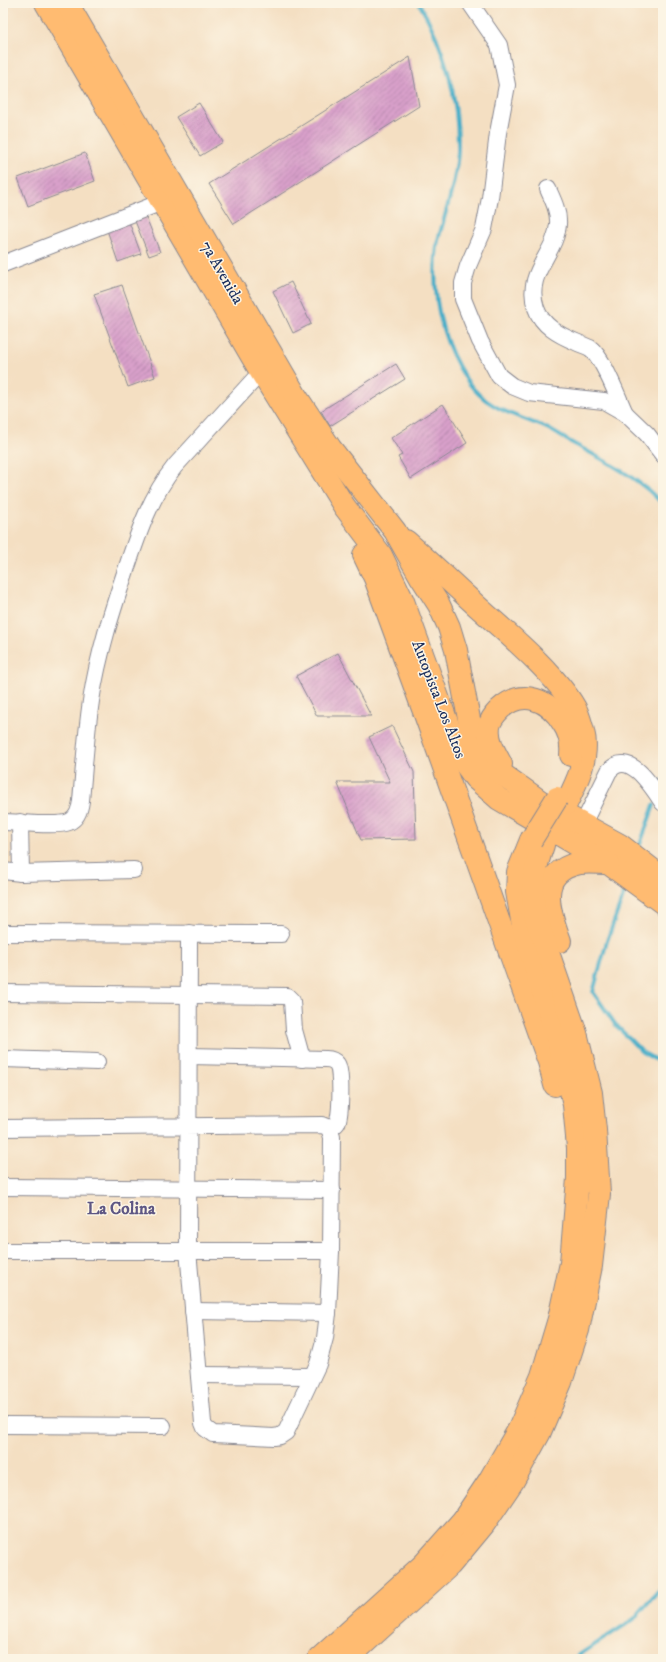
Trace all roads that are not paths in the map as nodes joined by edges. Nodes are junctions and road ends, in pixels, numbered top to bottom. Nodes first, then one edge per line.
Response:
1 (46, 3) edge
2 (67, 3) edge
3 (470, 3) edge
4 (548, 189) dead end
5 (162, 202) junction
6 (3, 264) edge
7 (269, 367) junction
8 (625, 413) junction
9 (663, 455) edge
10 (344, 506) junction
11 (395, 531) junction
12 (511, 781) junction
13 (562, 801) junction
14 (663, 803) edge
15 (3, 822) edge
16 (20, 822) junction
17 (583, 824) junction
18 (537, 842) junction
19 (609, 864) junction
20 (134, 870) dead end
21 (3, 872) edge
22 (21, 873) junction
23 (660, 888) edge
24 (3, 933) edge
25 (189, 934) junction
26 (281, 934) dead end
27 (3, 993) edge
28 (189, 996) junction
29 (189, 1056) junction
30 (3, 1059) edge
31 (302, 1059) junction
32 (97, 1062) dead end
33 (188, 1127) junction
34 (3, 1128) edge
35 (329, 1128) junction
36 (3, 1187) edge
37 (188, 1188) junction
38 (332, 1190) junction
39 (599, 1194) junction
40 (575, 1209) junction
41 (188, 1250) junction
42 (3, 1251) edge
43 (331, 1251) junction
44 (193, 1311) junction
45 (328, 1313) junction
46 (199, 1375) junction
47 (312, 1376) junction
48 (3, 1425) edge
49 (163, 1426) dead end
50 (319, 1659) edge
51 (346, 1659) edge

1 - 5 main road, 7a Avenida
2 - 7 main road, 7a Avenida
3 - 8 street
4 - 8 street
5 - 6 street
5 - 7 main road, 7a Avenida
7 - 10 main road, 7a Avenida
7 - 11 main road, 7a Avenida
7 - 16 street
8 - 9 street
10 - 19 main road, Autopista Los Altos
10 - 40 main road
11 - 12 main road, Autopista Los Altos
11 - 13 main road
12 - 13 main road
12 - 17 main road, Autopista Los Altos
13 - 18 main road, bridge
14 - 17 street
15 - 16 street
16 - 22 street
17 - 23 main road, Autopista Los Altos
18 - 39 main road
18 - 40 main road
19 - 23 main road, Autopista Los Altos
19 - 39 main road
20 - 22 street
21 - 22 street
24 - 25 street
25 - 26 street
25 - 28 street
27 - 28 street
28 - 29 street
28 - 31 street
29 - 31 street
29 - 33 street
30 - 32 street
31 - 35 street
33 - 34 street
33 - 35 street
33 - 37 street
35 - 38 street
36 - 37 street
37 - 38 street
37 - 41 street
38 - 43 street
39 - 51 main road
40 - 50 main road
41 - 42 street
41 - 43 street
41 - 44 street
43 - 45 street
44 - 45 street
44 - 46 street
45 - 47 street
46 - 47 street
46 - 47 street
48 - 49 street

